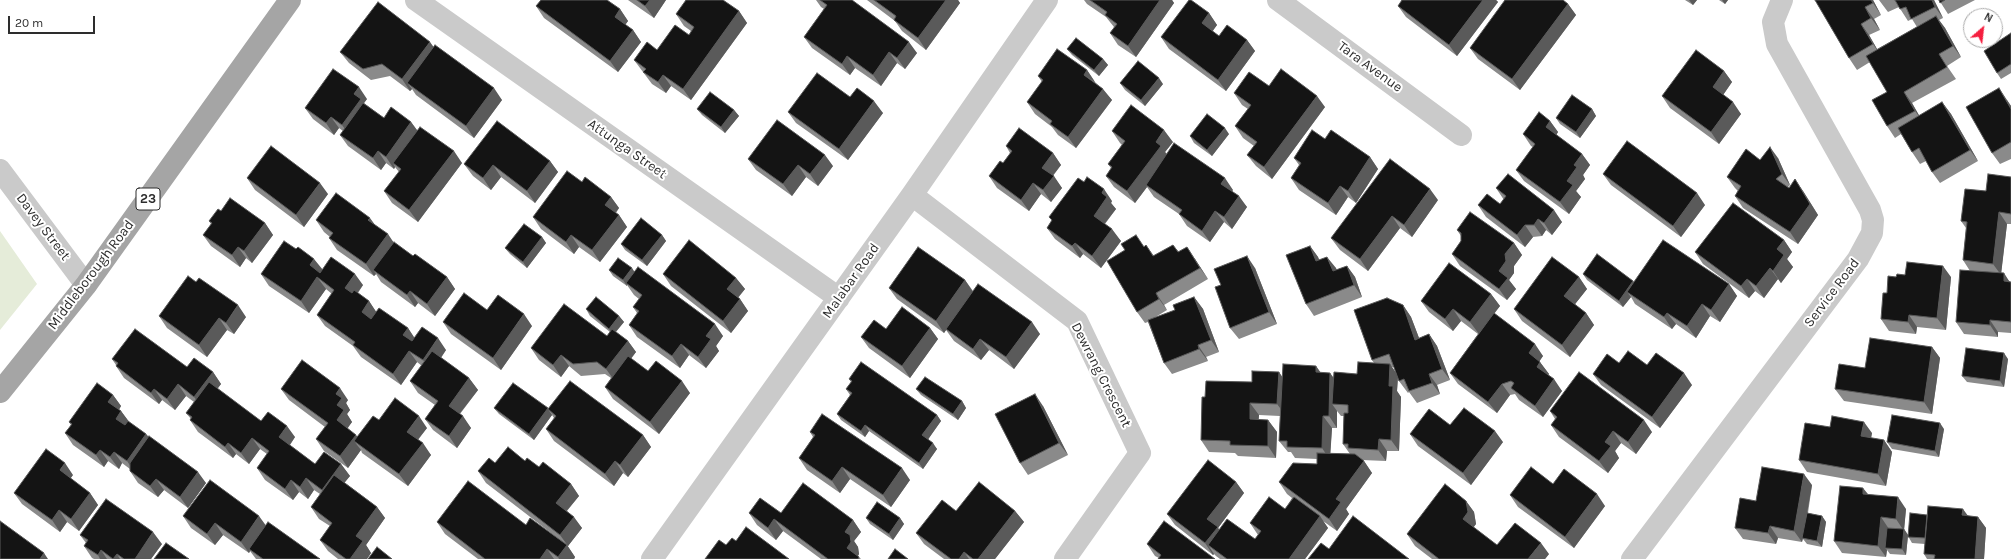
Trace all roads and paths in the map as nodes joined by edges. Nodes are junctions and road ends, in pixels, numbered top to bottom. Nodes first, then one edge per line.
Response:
1 (290, 0) edge
2 (416, 0) edge
3 (1047, 0) edge
4 (1278, 0) edge
5 (1782, 0) edge
6 (1461, 135) dead end
7 (0, 170) edge
8 (912, 195) junction
9 (86, 285) junction
10 (839, 298) junction
11 (0, 392) edge
12 (652, 559) edge
13 (1065, 559) edge
14 (1632, 559) edge

1 - 9 main road, Middleborough Road / 23
2 - 10 street, Attunga Street
3 - 8 street, Malabar Road
4 - 6 street, Tara Avenue
5 - 14 street, Service Road
7 - 9 street, Davey Street
8 - 10 street, Malabar Road
8 - 13 street, Dewrang Crescent
9 - 11 main road, Middleborough Road / 23
10 - 12 street, Malabar Road

